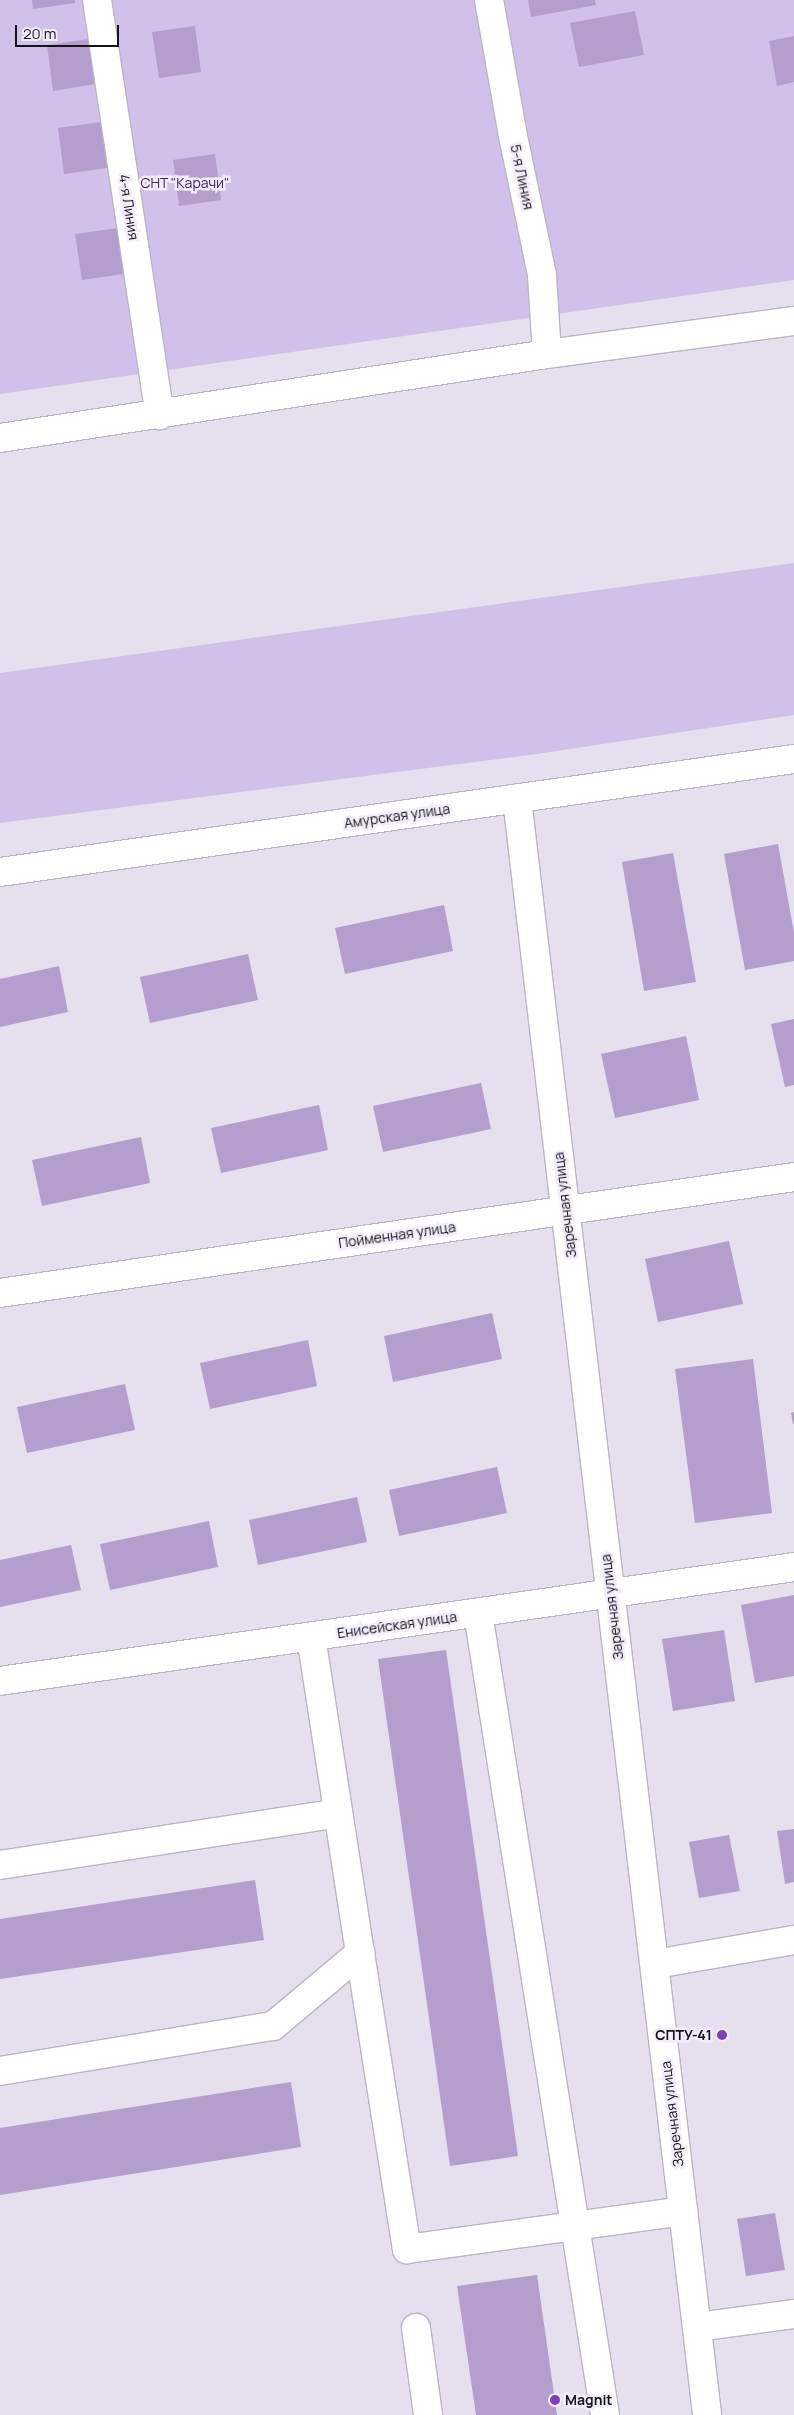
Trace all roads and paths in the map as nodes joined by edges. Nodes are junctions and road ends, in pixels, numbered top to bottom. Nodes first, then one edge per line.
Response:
1 (97, 0) edge
2 (489, 0) edge
3 (794, 321) edge
4 (547, 354) junction
5 (160, 415) junction
6 (0, 438) edge
7 (794, 759) edge
8 (517, 799) junction
9 (0, 872) edge
10 (794, 1177) edge
11 (565, 1210) junction
12 (0, 1293) edge
13 (794, 1567) edge
14 (611, 1594) junction
15 (478, 1613) junction
16 (311, 1637) junction
17 (0, 1681) edge
18 (338, 1813) junction
19 (0, 1865) edge
20 (794, 1940) edge
21 (360, 1953) junction
22 (654, 1964) junction
23 (0, 2071) edge
24 (683, 2211) junction
25 (576, 2226) junction
26 (794, 2314) edge
27 (697, 2327) junction
28 (416, 2328) dead end
29 (428, 2415) edge
30 (605, 2415) edge
31 (707, 2415) edge

1 - 5 street, 4-я Линия
2 - 4 street, 5-я Линия
3 - 4 street
4 - 5 street
5 - 6 street
7 - 8 street, Амурская улица
8 - 9 street, Амурская улица
8 - 11 street, Заречная улица
10 - 11 street, Пойменная улица
11 - 12 street, Пойменная улица
11 - 14 street, Заречная улица
13 - 14 street, Енисейская улица
14 - 15 street, Енисейская улица
14 - 22 street, Заречная улица
15 - 16 street, Енисейская улица
15 - 25 street
16 - 17 street, Енисейская улица
16 - 18 street
18 - 19 street
18 - 21 street
20 - 22 street
21 - 23 street
21 - 25 street
22 - 24 street, Заречная улица
24 - 25 street
24 - 27 street, Заречная улица
25 - 30 street
26 - 27 street
27 - 31 street, Заречная улица
28 - 29 street

